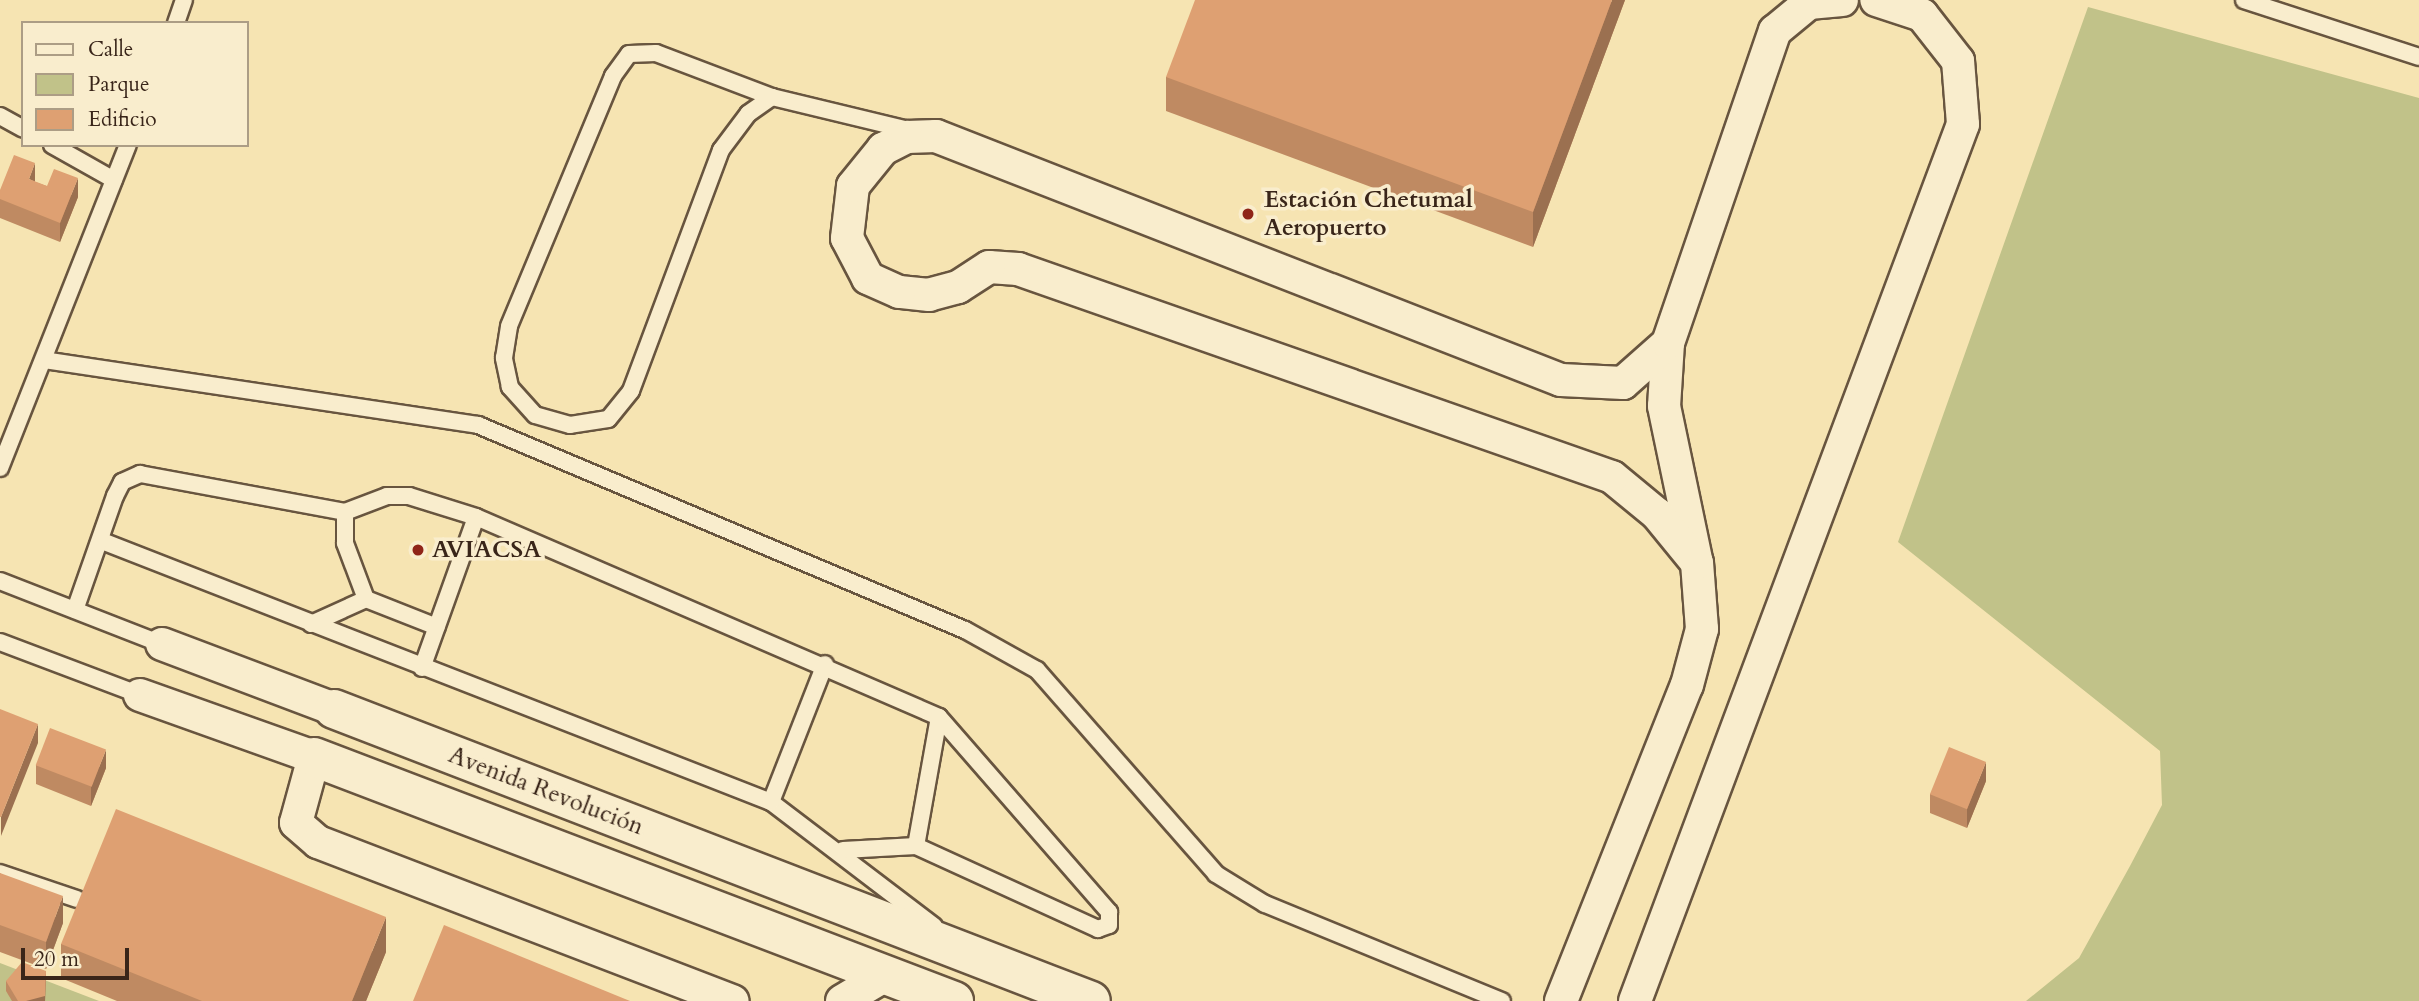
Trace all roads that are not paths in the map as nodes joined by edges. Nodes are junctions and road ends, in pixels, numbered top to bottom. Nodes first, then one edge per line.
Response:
1 (184, 0) edge
2 (1842, 0) edge
3 (1876, 0) edge
4 (2244, 0) edge
5 (177, 21) edge
6 (2419, 57) edge
7 (772, 97) junction
8 (0, 116) edge
9 (21, 128) edge
10 (936, 136) junction
11 (56, 147) edge
12 (127, 147) edge
13 (114, 180) junction
14 (1668, 343) junction
15 (44, 360) junction
16 (0, 468) edge
17 (345, 512) junction
18 (476, 517) junction
19 (102, 541) junction
20 (1697, 562) junction
21 (0, 581) edge
22 (366, 599) junction
23 (75, 610) junction
24 (311, 624) junction
25 (437, 627) junction
26 (0, 642) edge
27 (162, 644) joint
28 (825, 664) junction
29 (422, 668) junction
30 (140, 695) joint
31 (334, 709) joint
32 (939, 717) junction
33 (314, 757) junction
34 (771, 802) junction
35 (916, 846) junction
36 (843, 850) junction
37 (0, 873) edge
38 (77, 899) edge
39 (965, 953) junction
40 (886, 975) junction
41 (733, 1001) edge
42 (842, 1001) edge
43 (954, 1001) edge
44 (1091, 1001) edge
45 (1502, 1001) edge
46 (1561, 1001) edge
47 (1635, 1001) edge

1 - 5 lane
2 - 14 street
3 - 47 street
4 - 6 lane
7 - 7 lane
7 - 10 lane
8 - 9 lane
10 - 14 street
10 - 20 street
11 - 13 lane
12 - 13 lane
13 - 15 lane
14 - 20 street
15 - 16 lane
15 - 45 lane
17 - 18 lane
17 - 19 lane
17 - 22 lane
18 - 25 lane
18 - 28 lane
19 - 23 lane
19 - 24 lane
20 - 46 street
21 - 23 lane, Avenida Revolución
22 - 24 lane
22 - 25 lane
23 - 27 lane, Avenida Revolución
24 - 29 lane
25 - 29 lane
26 - 30 lane, Avenida Revolución
27 - 31 street, Avenida Revolución
28 - 32 lane
28 - 34 lane
29 - 34 lane
30 - 33 street, Avenida Revolución
31 - 39 street, Avenida Revolución
32 - 35 lane
32 - 35 lane
33 - 40 street, Avenida Revolución
33 - 41 street
34 - 36 lane
35 - 36 lane
36 - 39 lane
37 - 38 lane
39 - 44 street, Avenida Revolución
40 - 42 street
40 - 43 street, Avenida Revolución

